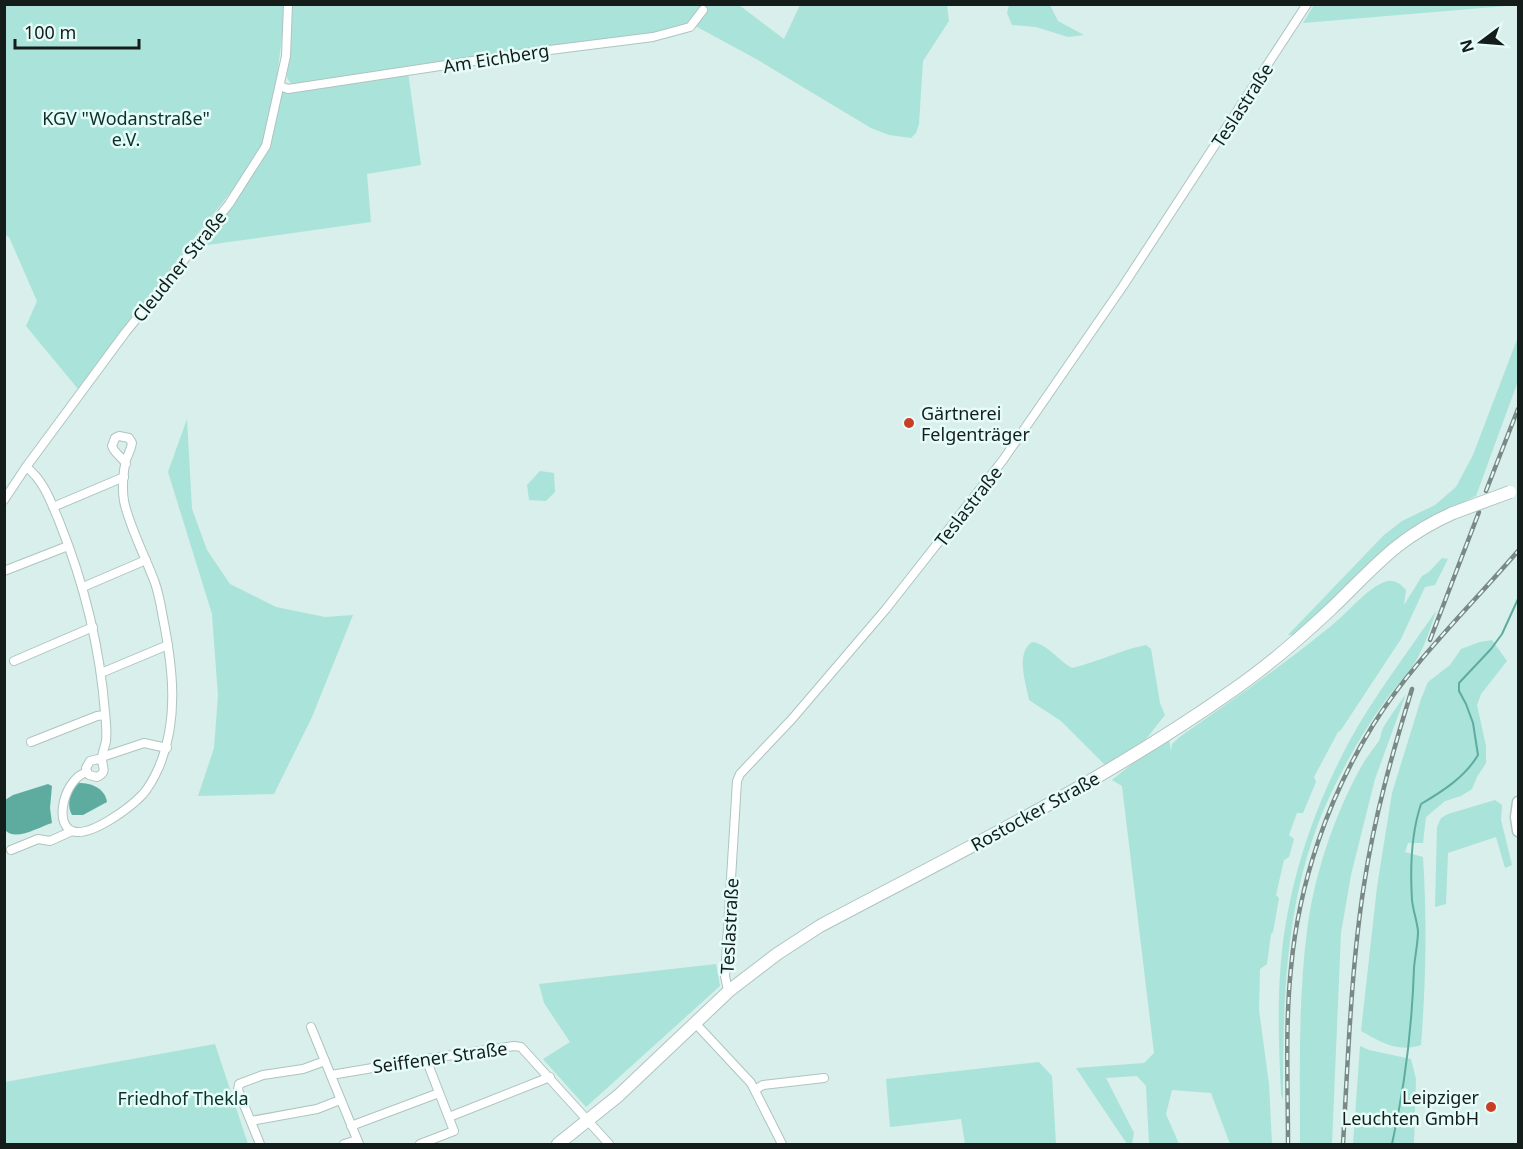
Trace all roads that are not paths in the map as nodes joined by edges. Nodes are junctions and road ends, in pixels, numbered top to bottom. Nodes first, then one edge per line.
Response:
1 (288, 4) edge
2 (1307, 4) edge
3 (703, 10) dead end
4 (280, 86) junction
5 (126, 464) dead end
6 (26, 467) junction
7 (124, 477) junction
8 (1514, 490) edge
9 (4, 500) edge
10 (53, 507) junction
11 (68, 546) junction
12 (146, 560) junction
13 (4, 571) edge
14 (83, 587) junction
15 (93, 627) junction
16 (168, 645) junction
17 (14, 661) dead end
18 (101, 673) junction
19 (105, 715) junction
20 (31, 742) dead end
21 (167, 748) junction
22 (102, 759) junction
23 (87, 772) junction
24 (1518, 802) edge
25 (72, 831) junction
26 (1518, 831) edge
27 (11, 850) dead end
28 (730, 990) junction
29 (696, 1024) junction
30 (311, 1027) dead end
31 (426, 1059) junction
32 (325, 1061) junction
33 (331, 1076) junction
34 (550, 1077) junction
35 (824, 1078) dead end
36 (755, 1090) junction
37 (439, 1093) junction
38 (340, 1100) junction
39 (449, 1117) junction
40 (251, 1121) junction
41 (589, 1121) junction
42 (351, 1126) junction
43 (358, 1142) edge
44 (260, 1144) edge
45 (344, 1144) edge
46 (420, 1144) edge
47 (558, 1144) edge
48 (609, 1144) edge
49 (782, 1144) edge

1 - 4 street, Cleudner Straße
2 - 28 street, Teslastraße
3 - 4 street, Am Eichberg
4 - 6 street, Cleudner Straße
5 - 7 street
6 - 9 street, Cleudner Straße
6 - 10 street
7 - 10 street
7 - 12 street
8 - 28 main road, Rostocker Straße, bridge
10 - 11 street
11 - 13 street
11 - 14 street
12 - 14 street
12 - 16 street
14 - 15 street
15 - 17 street
15 - 18 street
16 - 18 street
16 - 21 street
18 - 19 street
19 - 20 street
19 - 22 street
21 - 22 street
21 - 25 street
22 - 23 street
22 - 23 street
23 - 25 street
24 - 26 street
25 - 27 street
28 - 29 main road, Rostocker Straße
29 - 36 street
29 - 41 main road, Rostocker Straße
30 - 32 street
31 - 33 street, Seiffener Straße
31 - 34 street, Seiffener Straße
31 - 37 street
32 - 33 street
32 - 40 street
33 - 38 street
34 - 39 street
34 - 41 street, Seiffener Straße
35 - 36 street
36 - 49 street
37 - 39 street
37 - 42 street
38 - 40 street
38 - 42 street
39 - 46 street
40 - 44 street
41 - 47 main road, Rostocker Straße
41 - 48 street, Seiffener Straße
42 - 43 street
43 - 45 street

